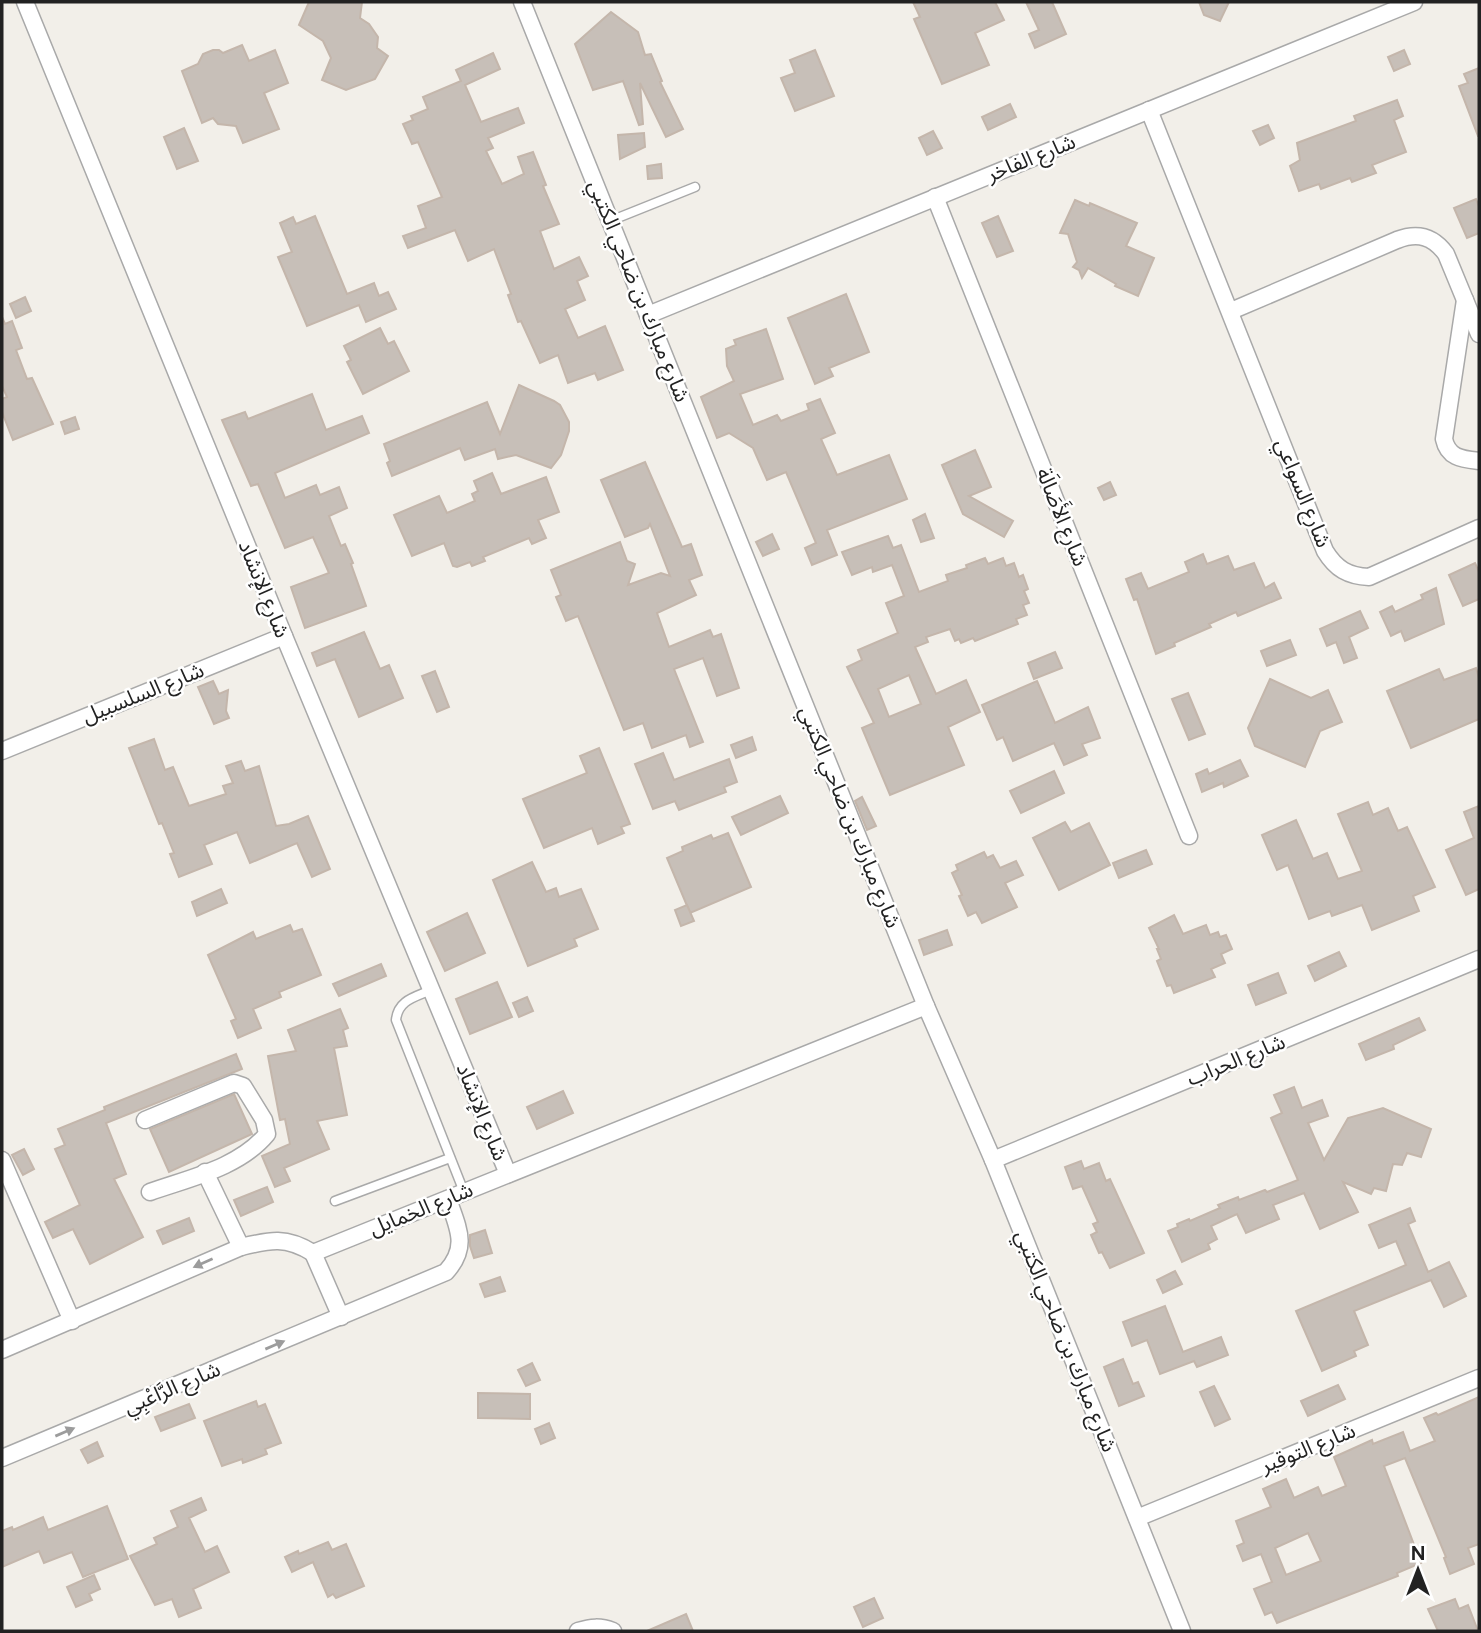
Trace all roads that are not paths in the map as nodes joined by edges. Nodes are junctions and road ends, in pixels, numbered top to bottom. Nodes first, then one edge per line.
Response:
1 (25, 2) edge
2 (522, 2) edge
3 (1414, 2) edge
4 (1149, 110) junction
5 (695, 187) dead end
6 (935, 197) junction
7 (610, 220) junction
8 (1465, 298) junction
9 (1231, 311) junction
10 (648, 315) junction
11 (1479, 334) edge
12 (1479, 461) edge
13 (1479, 528) edge
14 (284, 636) junction
15 (2, 751) edge
16 (1189, 836) dead end
17 (1479, 959) edge
18 (431, 990) junction
19 (926, 1006) junction
20 (145, 1120) dead end
21 (450, 1158) junction
22 (2, 1160) edge
23 (993, 1160) junction
24 (205, 1172) junction
25 (508, 1174) junction
26 (150, 1192) dead end
27 (464, 1192) junction
28 (448, 1199) junction
29 (335, 1201) dead end
30 (241, 1247) junction
31 (313, 1253) junction
32 (341, 1317) junction
33 (72, 1321) junction
34 (2, 1350) edge
35 (1479, 1378) edge
36 (2, 1458) edge
37 (1138, 1518) junction
38 (578, 1631) edge
39 (613, 1631) edge
40 (1182, 1631) edge

1 - 14 street, شارع الإنشاد
2 - 7 street, شارع مبارك بن ضاحي الكتبي
3 - 4 street, شارع الفاخر
4 - 6 street, شارع الفاخر
4 - 9 street, شارع السواعي
5 - 7 lane
6 - 10 street, شارع الفاخر
6 - 16 street, شارع الأَصَالَة
7 - 10 street, شارع مبارك بن ضاحي الكتبي
8 - 9 street
8 - 11 street
8 - 12 street
9 - 13 street, شارع السواعي
10 - 19 street, شارع مبارك بن ضاحي الكتبي
14 - 15 street, شارع السلسبيل
14 - 18 street, شارع الإنشاد
17 - 23 street, شارع الحراب
18 - 21 lane
18 - 25 street, شارع الإنشاد
19 - 23 street, شارع مبارك بن ضاحي الكتبي
19 - 25 street, شارع الخمايل
20 - 24 street
21 - 27 lane
21 - 29 lane
22 - 33 street
23 - 37 street, شارع مبارك بن ضاحي الكتبي
24 - 26 street
24 - 30 street
25 - 27 street, شارع الخمايل
27 - 28 street, شارع الخمايل
28 - 31 street, شارع الخمايل
28 - 32 street, شارع الرَّاعْبِي
30 - 31 street
30 -> 33 street
31 - 32 street
36 -> 32 street, شارع الرَّاعْبِي
33 - 34 street
35 - 37 street, شارع التوقير
37 - 40 street, شارع مبارك بن ضاحي الكتبي
38 - 39 street

